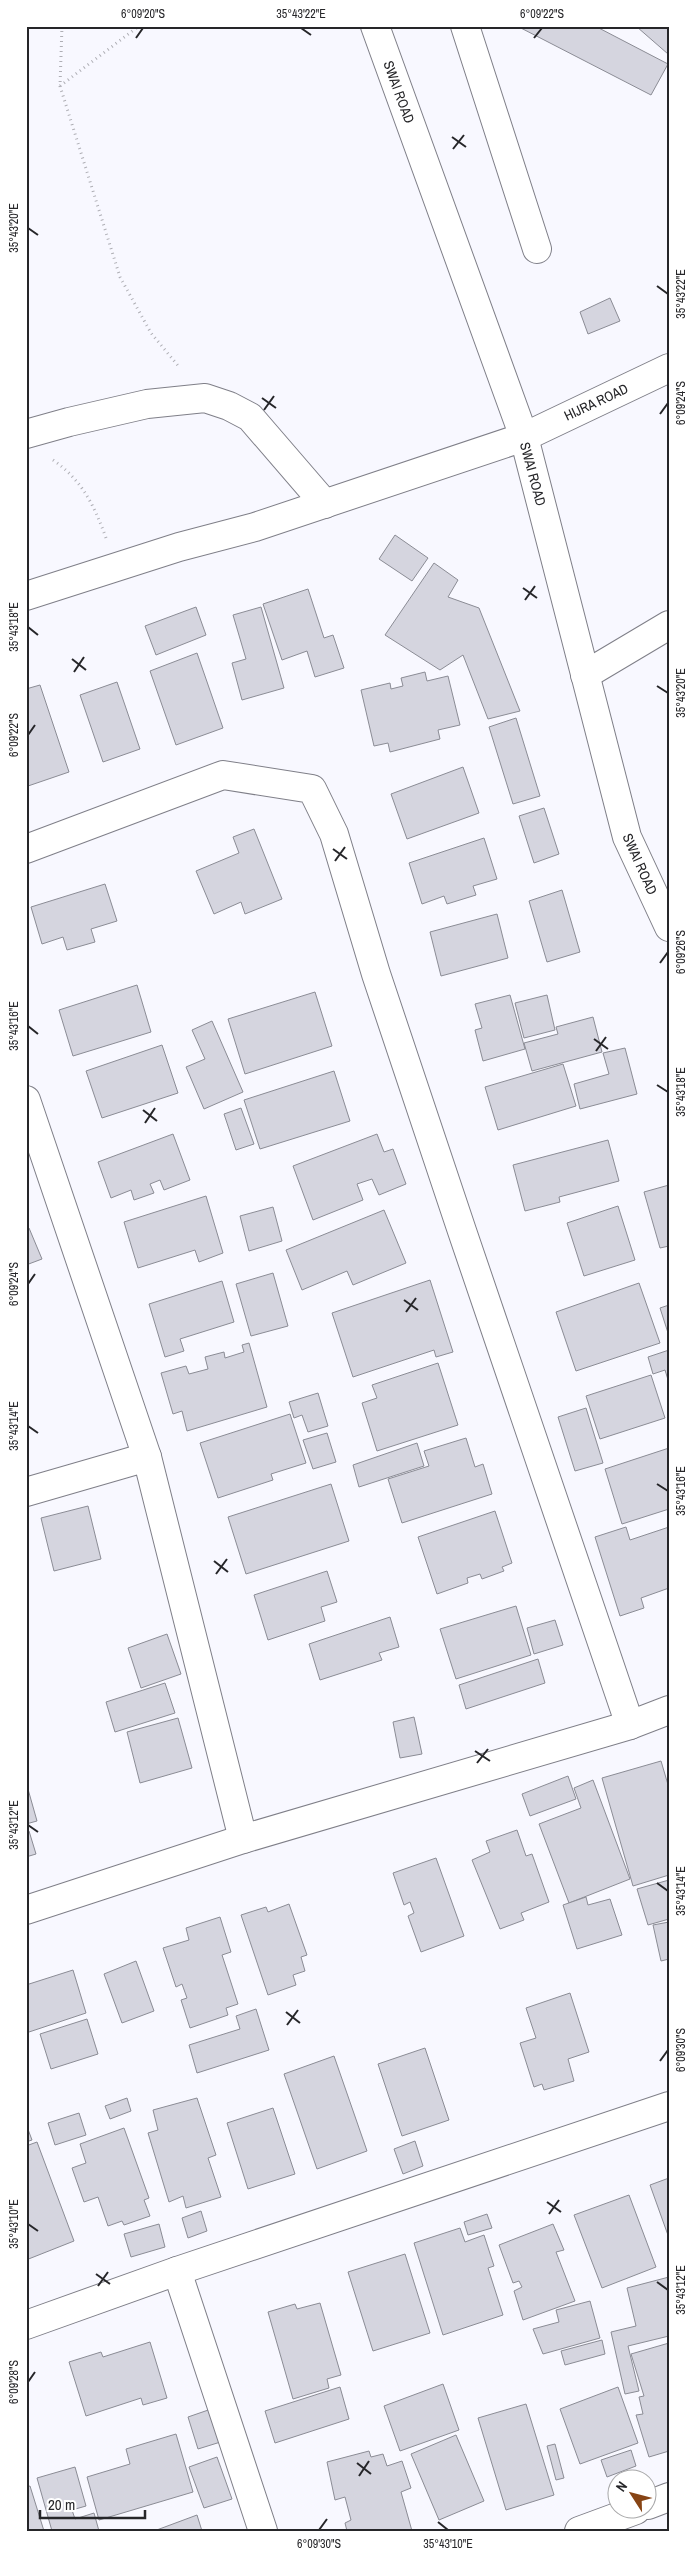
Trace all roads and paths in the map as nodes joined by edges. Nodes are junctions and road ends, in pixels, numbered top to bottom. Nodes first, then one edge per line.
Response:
1 (62, 26) edge
2 (139, 26) edge
3 (375, 26) edge
4 (465, 26) edge
5 (60, 86) junction
6 (538, 249) dead end
7 (669, 368) edge
8 (206, 398) junction
9 (26, 434) edge
10 (524, 437) junction
11 (51, 458) dead end
12 (325, 504) junction
13 (117, 567) junction
14 (26, 596) edge
15 (669, 625) edge
16 (585, 675) junction
17 (26, 849) edge
18 (669, 928) edge
19 (26, 1100) edge
20 (147, 1457) junction
21 (26, 1492) edge
22 (669, 1710) edge
23 (630, 1725) junction
24 (243, 1839) junction
25 (26, 1910) edge
26 (669, 2106) edge
27 (177, 2271) junction
28 (26, 2326) edge
29 (609, 2520) edge
30 (263, 2531) edge
31 (579, 2531) edge

1 - 5 path
2 - 5 path
3 - 10 street, SWAI ROAD
4 - 6 street
5 - 8 path
7 - 10 street, HIJRA ROAD
8 - 9 street
8 - 12 street
10 - 12 street, HIJRA ROAD
10 - 16 street, SWAI ROAD
11 - 13 path
12 - 13 street, HIJRA ROAD
13 - 14 street, HIJRA ROAD
15 - 16 street
16 - 18 street, SWAI ROAD
17 - 23 street
19 - 20 street
20 - 21 street
20 - 24 street
22 - 23 street
23 - 24 street
24 - 25 street
26 - 27 street
27 - 28 street
27 - 30 street
29 - 31 street

